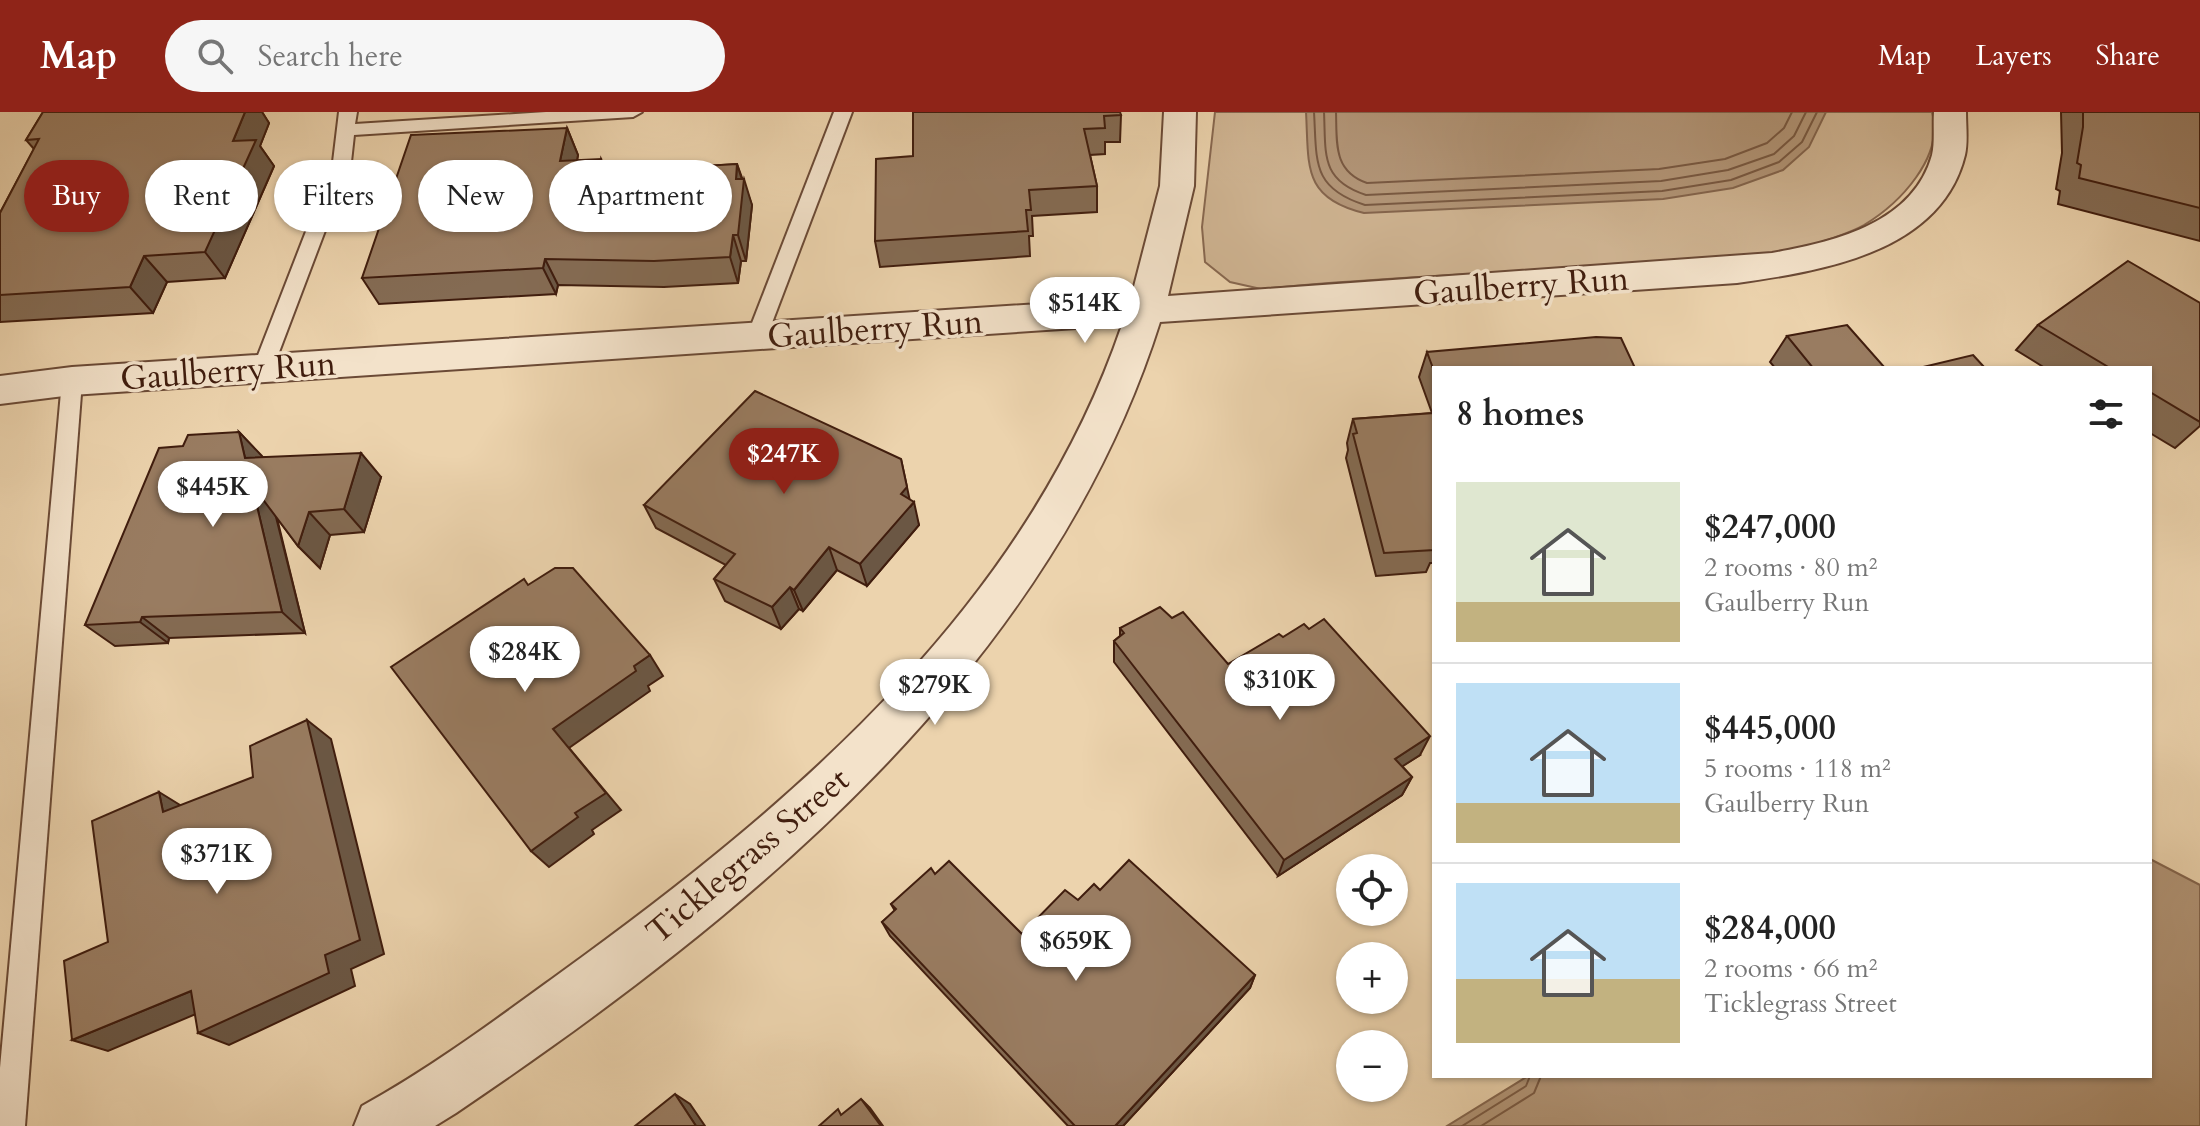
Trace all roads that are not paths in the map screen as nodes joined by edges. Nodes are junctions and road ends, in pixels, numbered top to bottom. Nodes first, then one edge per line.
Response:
1 (633, 112) edge
2 (843, 112) edge
3 (1180, 112) edge
4 (1950, 112) edge
5 (348, 121) edge
6 (1147, 310) junction
7 (757, 336) junction
8 (263, 368) junction
9 (72, 381) junction
10 (0, 390) edge
11 (10, 1126) edge
12 (382, 1126) edge

1 - 5 lane
2 - 7 lane
3 - 6 street, Ticklegrass Street
4 - 6 street, Gaulberry Run
5 - 8 lane
6 - 7 street, Gaulberry Run
6 - 12 street, Ticklegrass Street
7 - 8 street, Gaulberry Run
8 - 9 street, Gaulberry Run
9 - 10 street, Gaulberry Run
9 - 11 lane

